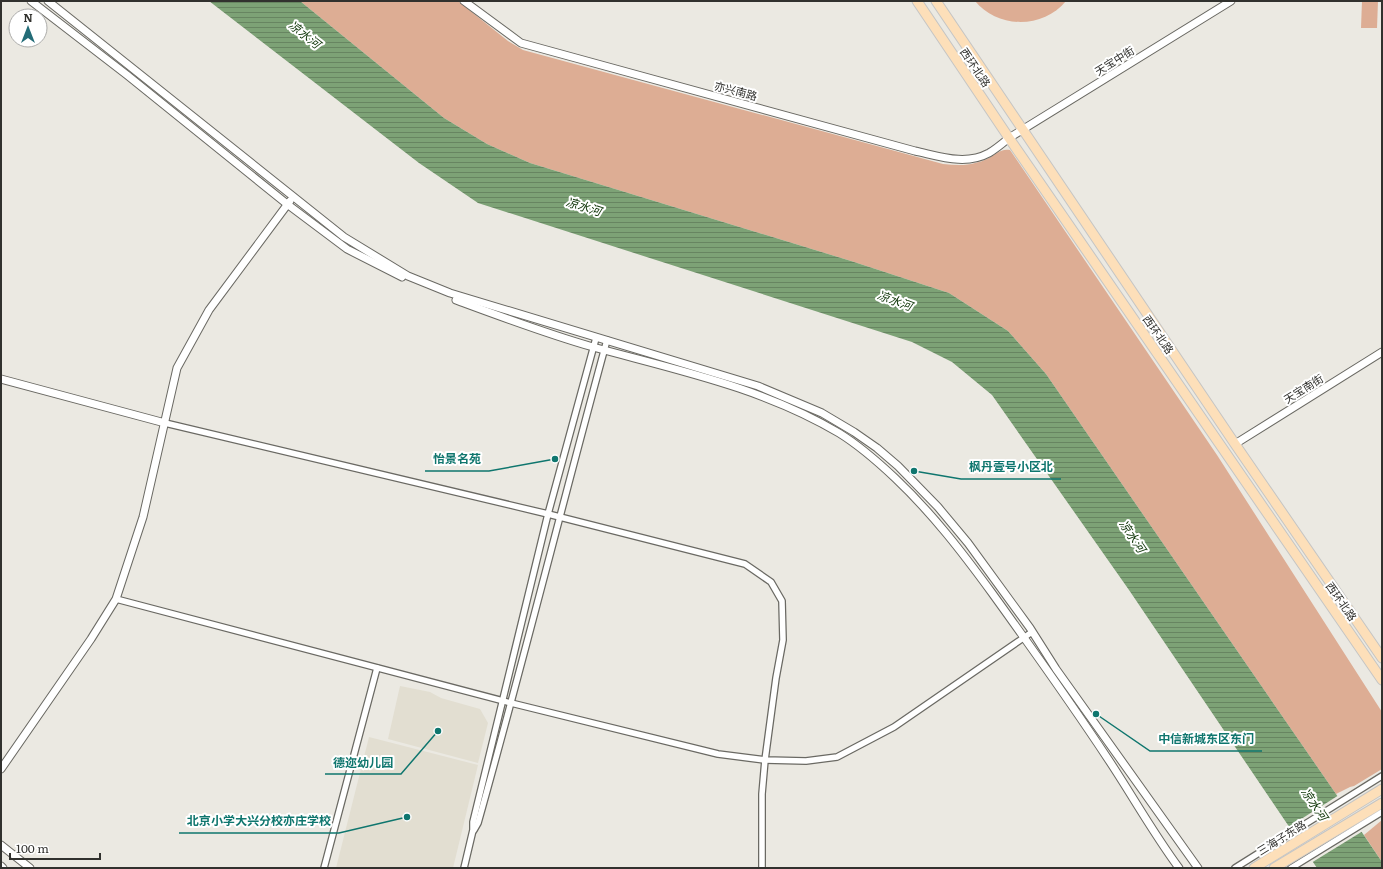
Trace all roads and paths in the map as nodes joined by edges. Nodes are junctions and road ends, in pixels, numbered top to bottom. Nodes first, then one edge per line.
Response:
1 (31, 1) edge
2 (48, 1) edge
3 (464, 1) edge
4 (917, 1) edge
5 (936, 1) edge
6 (1231, 1) edge
7 (72, 20) junction
8 (66, 28) junction
9 (1024, 129) junction
10 (1009, 138) junction
11 (293, 196) junction
12 (287, 204) junction
13 (596, 338) junction
14 (607, 340) junction
15 (594, 347) junction
16 (604, 349) junction
17 (1382, 352) edge
18 (1, 379) edge
19 (165, 423) junction
20 (1235, 444) junction
21 (548, 514) junction
22 (559, 518) junction
23 (116, 599) junction
24 (1032, 632) junction
25 (1024, 638) junction
26 (1382, 658) edge
27 (377, 668) junction
28 (1382, 680) edge
29 (503, 701) junction
30 (512, 703) junction
31 (765, 760) junction
32 (1, 769) edge
33 (1382, 776) edge
34 (1374, 782) junction
35 (1382, 789) edge
36 (1365, 800) junction
37 (1382, 803) edge
38 (1382, 806) edge
39 (1382, 812) edge
40 (1376, 816) junction
41 (1363, 819) junction
42 (473, 830) junction
43 (1282, 843) junction
44 (1, 845) edge
45 (1294, 864) edge
46 (30, 868) edge
47 (324, 868) edge
48 (464, 868) edge
49 (762, 868) edge
50 (1179, 868) edge
51 (1198, 868) edge
52 (1235, 868) edge
53 (1254, 868) edge
54 (1274, 868) edge

1 - 8 street
2 - 7 street
3 - 10 street, 亦兴南路
4 - 10 main road, 西环北路
5 - 9 main road, 西环北路
6 - 9 street, 天宝中街
7 - 8 street
7 - 11 street
8 - 12 street
9 - 10 street, 天宝中街
9 - 20 main road, 西环北路
10 - 28 main road, 西环北路
11 - 12 street
11 - 13 street
12 - 15 street
12 - 19 street
13 - 14 street
13 - 15 street
14 - 16 street
14 - 24 street
15 - 16 street
15 - 21 street
16 - 22 street
16 - 25 street
17 - 20 street, 天宝南街
18 - 19 street
19 - 21 street
19 - 23 street
20 - 26 main road, 西环北路
21 - 22 street
21 - 29 street
22 - 30 street
22 - 31 street
23 - 27 street
23 - 32 street
24 - 25 street
24 - 51 street
25 - 31 street
25 - 50 street
27 - 29 street
27 - 47 street
29 - 30 street
29 - 42 street
30 - 31 street
30 - 42 street
31 - 49 street
33 - 34 street
34 - 36 street
34 - 43 street
35 - 36 main road, 三海子东路
36 - 43 main road, 三海子东路
37 - 41 main road, 三海子东路
38 - 40 street
39 - 40 street
40 - 41 street
41 - 45 street
41 - 45 main road, 三海子东路
42 - 48 street
43 - 52 street
43 - 53 main road, 三海子东路
44 - 46 street
45 - 54 main road, 三海子东路

